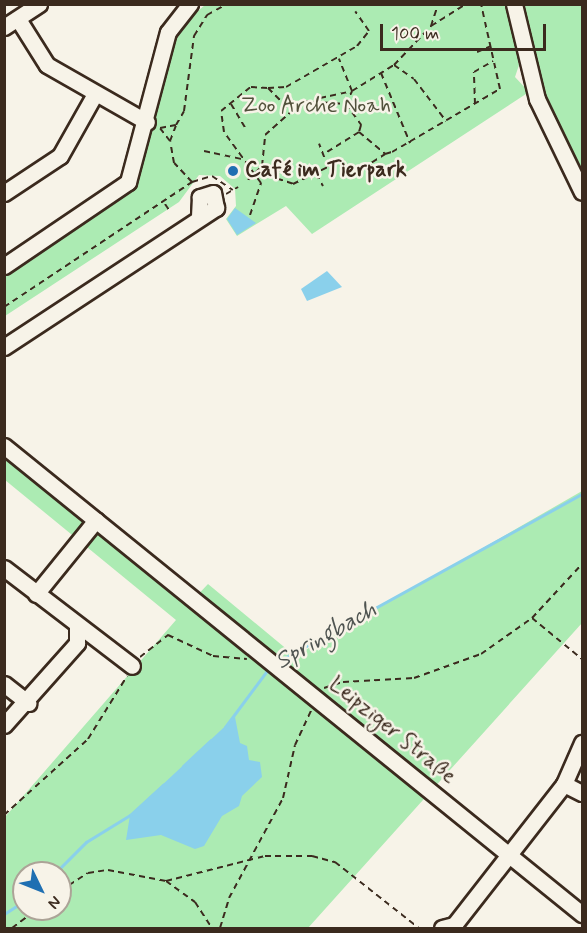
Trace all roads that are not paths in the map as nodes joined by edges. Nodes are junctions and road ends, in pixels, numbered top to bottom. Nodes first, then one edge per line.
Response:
1 (39, 4) edge
2 (189, 4) edge
3 (514, 4) edge
4 (11, 23) edge
5 (95, 94) junction
6 (147, 122) junction
7 (582, 192) edge
8 (4, 193) edge
9 (218, 198) road end
10 (4, 266) edge
11 (4, 347) edge
12 (4, 446) edge
13 (96, 520) junction
14 (4, 568) edge
15 (36, 594) junction
16 (78, 626) junction
17 (132, 666) road end
18 (4, 684) edge
19 (28, 703) junction
20 (4, 725) edge
21 (582, 743) edge
22 (564, 784) junction
23 (582, 793) edge
24 (509, 854) junction
25 (582, 914) edge
26 (452, 927) edge

1 - 4 street
2 - 6 street
3 - 7 street
4 - 5 street
5 - 6 street
5 - 8 street
6 - 10 street
9 - 11 street
12 - 13 street, Leipziger Straße
13 - 15 street
13 - 24 street, Leipziger Straße
14 - 15 street
15 - 16 street
16 - 17 street
16 - 19 street
18 - 19 street
19 - 20 street
21 - 22 street
22 - 23 street
22 - 24 street
24 - 25 street, Leipziger Straße
24 - 26 street

